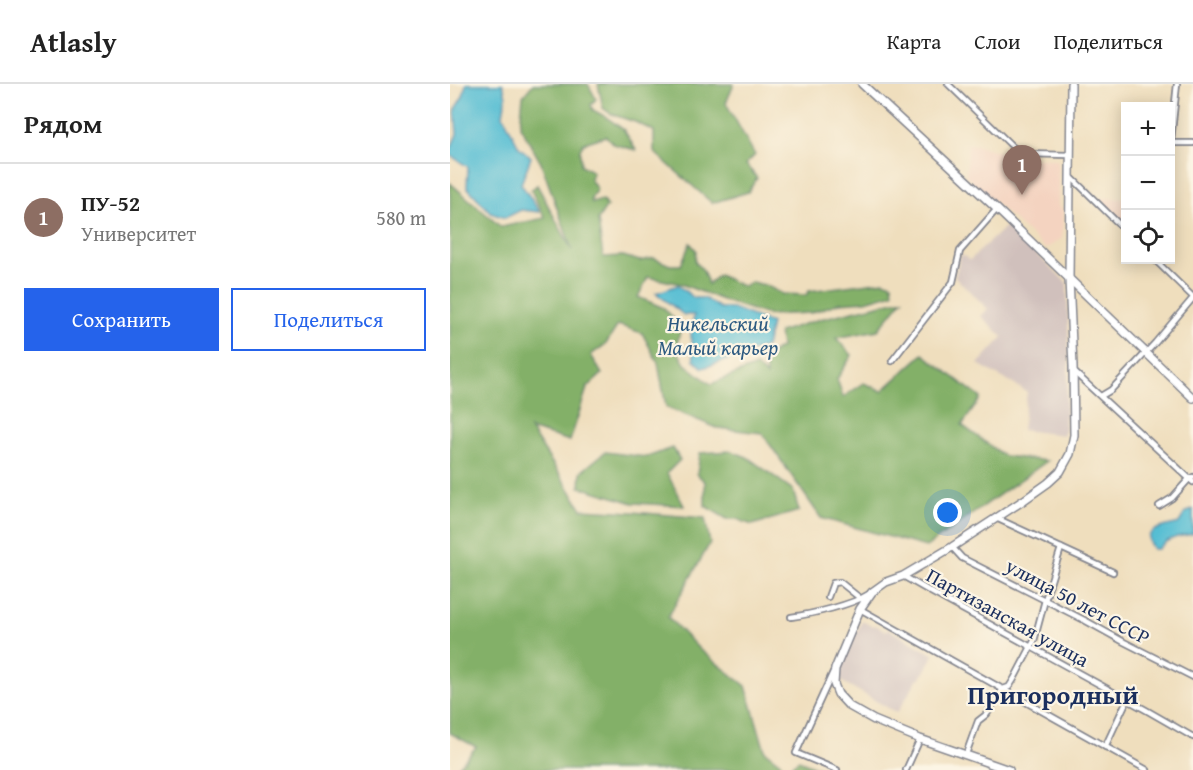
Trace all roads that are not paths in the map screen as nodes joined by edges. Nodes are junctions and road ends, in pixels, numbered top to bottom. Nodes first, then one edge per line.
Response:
1 (862, 84) edge
2 (948, 84) edge
3 (1071, 84) edge
4 (1177, 84) edge
5 (1175, 107) edge
6 (1175, 142) edge
7 (1193, 143) edge
8 (1070, 155) junction
9 (1070, 176) junction
10 (997, 209) junction
11 (1121, 227) edge
12 (1162, 264) edge
13 (1069, 279) junction
14 (1193, 298) edge
15 (1146, 352) junction
16 (892, 362) dead end
17 (1073, 371) junction
18 (1101, 396) junction
19 (1193, 398) edge
20 (1192, 479) edge
21 (1160, 506) dead end
22 (996, 518) junction
23 (952, 547) junction
24 (1061, 548) junction
25 (1113, 572) dead end
26 (903, 576) junction
27 (872, 592) junction
28 (828, 597) dead end
29 (861, 599) junction
30 (1045, 600) junction
31 (860, 609) junction
32 (791, 617) dead end
33 (1032, 647) junction
34 (835, 669) junction
35 (1193, 677) edge
36 (1003, 689) junction
37 (1127, 700) junction
38 (1193, 737) edge
39 (921, 739) junction
40 (1105, 747) junction
41 (966, 754) junction
42 (837, 770) edge
43 (906, 770) edge
44 (1009, 770) edge
45 (1147, 770) edge

1 - 10 street
2 - 8 street
3 - 8 street
4 - 5 street
6 - 7 street
8 - 9 street
9 - 11 street
9 - 13 street
10 - 13 street
10 - 16 street
12 - 14 street
13 - 15 street
13 - 17 street
14 - 15 street
15 - 18 street
15 - 19 street
17 - 18 street
17 - 22 street
18 - 20 street
20 - 21 street
22 - 23 street
22 - 24 street
23 - 26 street
23 - 30 street, улица 50 лет СССР
24 - 25 street
24 - 30 street
26 - 27 street
26 - 33 street, Партизанская улица
27 - 29 street
27 - 31 street
28 - 29 street
29 - 32 street
30 - 33 street
30 - 35 street, улица 50 лет СССР
31 - 34 street
31 - 36 street
33 - 36 street
33 - 37 street, Партизанская улица
34 - 39 street
34 - 42 street
36 - 40 street
36 - 41 street
37 - 38 street, Партизанская улица
37 - 40 street
39 - 41 street
39 - 43 street
40 - 45 street
41 - 44 street

